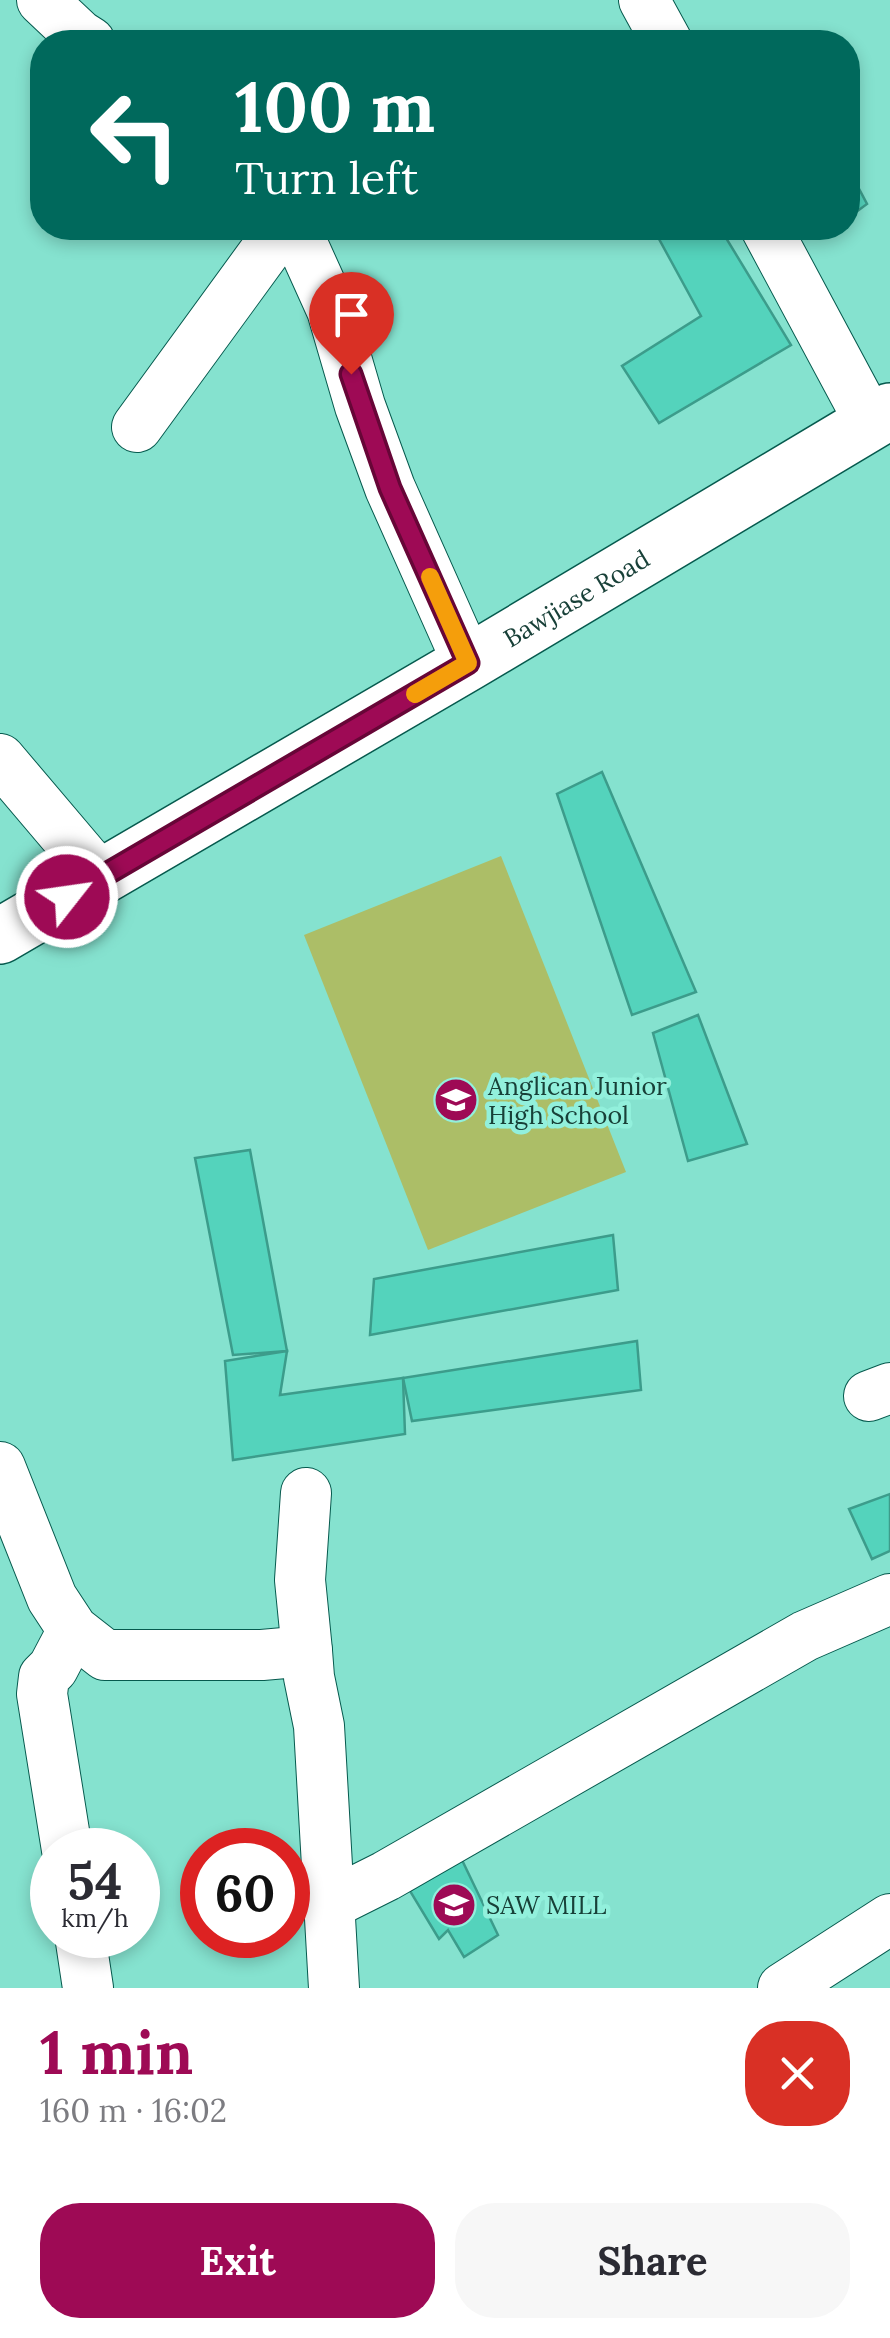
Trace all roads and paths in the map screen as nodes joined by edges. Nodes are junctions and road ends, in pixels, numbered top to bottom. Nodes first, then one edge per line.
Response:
1 (42, 0) edge
2 (644, 0) edge
3 (74, 30) edge
4 (660, 30) edge
5 (273, 240) edge
6 (300, 240) edge
7 (773, 240) edge
8 (880, 417) edge
9 (137, 427) dead end
10 (468, 663) junction
11 (0, 759) edge
12 (100, 878) junction
13 (0, 936) edge
14 (0, 1467) edge
15 (306, 1494) dead end
16 (890, 1600) edge
17 (73, 1630) junction
18 (307, 1651) junction
19 (63, 1828) edge
20 (330, 1904) junction
21 (890, 1919) edge
22 (83, 1958) edge
23 (88, 1988) edge
24 (334, 1988) edge
25 (784, 1988) edge

1 - 3 street
2 - 4 street
5 - 9 street
6 - 10 street
7 - 8 street
8 - 10 main road, Bawjiase Road
10 - 12 main road, Bawjiase Road
11 - 12 street
12 - 13 main road, Bawjiase Road
14 - 17 street
15 - 18 street
16 - 20 street
17 - 18 street
17 - 19 street
18 - 20 street
20 - 24 street
21 - 25 street
22 - 23 street

